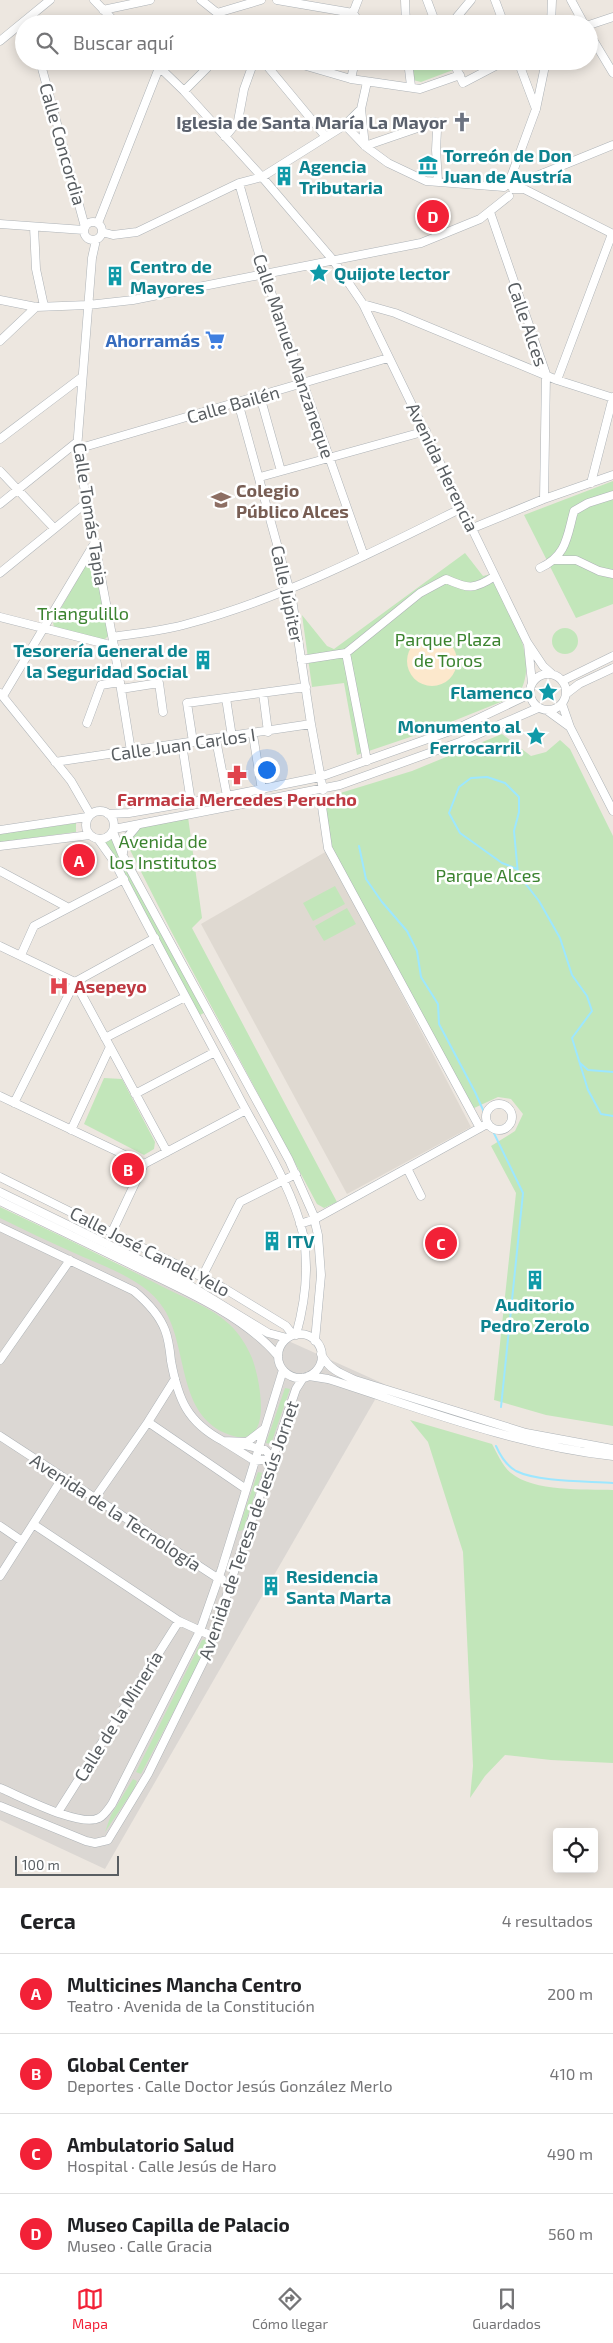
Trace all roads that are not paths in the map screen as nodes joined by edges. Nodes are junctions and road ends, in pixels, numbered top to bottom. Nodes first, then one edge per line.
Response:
1 (50, 0) edge
2 (94, 0) edge
3 (150, 0) edge
4 (201, 0) edge
5 (261, 0) edge
6 (277, 0) edge
7 (358, 0) edge
8 (404, 0) edge
9 (427, 0) edge
10 (471, 0) edge
11 (496, 0) edge
12 (552, 0) edge
13 (571, 0) edge
14 (104, 10) junction
15 (217, 12) junction
16 (353, 13) joint
17 (35, 15) edge
18 (109, 15) edge
19 (220, 15) edge
20 (405, 15) edge
21 (433, 15) edge
22 (458, 15) edge
23 (501, 15) edge
24 (551, 15) edge
25 (579, 15) edge
26 (613, 17) edge
27 (598, 21) edge
28 (15, 31) edge
29 (0, 41) edge
30 (598, 48) edge
31 (42, 70) edge
32 (158, 70) edge
33 (161, 70) edge
34 (204, 70) edge
35 (251, 70) edge
36 (270, 70) edge
37 (320, 70) edge
38 (353, 70) edge
39 (409, 70) edge
40 (458, 70) edge
41 (488, 70) edge
42 (521, 70) edge
43 (544, 70) edge
44 (613, 73) edge
45 (460, 75) junction
46 (351, 79) junction
47 (367, 82) junction
48 (410, 86) junction
49 (184, 91) junction
50 (361, 109) junction
51 (536, 109) junction
52 (345, 125) junction
53 (225, 137) junction
54 (326, 137) junction
55 (613, 145) edge
56 (365, 146) junction
57 (262, 177) junction
58 (438, 182) junction
59 (239, 184) junction
60 (508, 189) junction
61 (490, 212) junction
62 (98, 223) junction
63 (0, 224) edge
64 (34, 227) junction
65 (85, 228) junction
66 (102, 232) junction
67 (612, 234) edge
68 (96, 240) junction
69 (333, 260) junction
70 (265, 275) junction
71 (0, 300) edge
72 (363, 304) junction
73 (88, 305) junction
74 (40, 307) junction
75 (0, 341) edge
76 (388, 358) junction
77 (546, 374) junction
78 (82, 377) junction
79 (557, 380) junction
80 (303, 384) junction
81 (260, 396) junction
82 (613, 398) edge
83 (238, 402) junction
84 (426, 431) junction
85 (0, 439) edge
86 (77, 446) junction
87 (328, 458) junction
88 (0, 471) edge
89 (282, 471) junction
90 (613, 475) edge
91 (260, 477) junction
92 (591, 483) junction
93 (18, 488) junction
94 (613, 495) edge
95 (544, 499) junction
96 (86, 502) junction
97 (0, 504) edge
98 (462, 508) junction
99 (54, 528) junction
100 (473, 528) junction
101 (94, 544) junction
102 (364, 556) junction
103 (556, 560) junction
104 (540, 568) dead end
105 (0, 574) edge
106 (613, 574) edge
107 (495, 576) junction
108 (290, 589) junction
109 (0, 617) edge
110 (45, 628) junction
111 (113, 637) junction
112 (527, 642) junction
113 (114, 646) junction
114 (346, 653) junction
115 (613, 656) edge
116 (301, 660) junction
117 (613, 668) edge
118 (552, 674) junction
119 (562, 681) junction
120 (532, 683) junction
121 (121, 686) junction
122 (306, 687) junction
123 (263, 693) junction
124 (2, 694) edge
125 (530, 694) junction
126 (566, 694) junction
127 (226, 698) junction
128 (562, 704) junction
129 (538, 708) junction
130 (548, 711) junction
131 (163, 712) dead end
132 (87, 723) dead end
133 (311, 724) junction
134 (570, 727) junction
135 (268, 732) junction
136 (253, 734) junction
137 (232, 737) junction
138 (216, 740) junction
139 (193, 742) junction
140 (182, 744) junction
141 (131, 751) junction
142 (367, 761) junction
143 (55, 762) junction
144 (320, 777) junction
145 (262, 790) junction
146 (323, 790) junction
147 (227, 796) junction
148 (321, 800) dead end
149 (191, 802) junction
150 (613, 811) edge
151 (108, 814) junction
152 (89, 816) junction
153 (136, 827) junction
154 (0, 830) edge
155 (113, 830) junction
156 (90, 835) junction
157 (98, 839) junction
158 (0, 846) edge
159 (122, 854) junction
160 (0, 871) edge
161 (124, 879) junction
162 (67, 907) junction
163 (155, 938) junction
164 (0, 946) edge
165 (21, 955) junction
166 (75, 982) junction
167 (185, 997) junction
168 (208, 1011) junction
169 (196, 1016) junction
170 (104, 1038) junction
171 (110, 1047) junction
172 (215, 1052) junction
173 (135, 1094) junction
174 (0, 1096) edge
175 (14, 1103) junction
176 (246, 1110) junction
177 (71, 1130) junction
178 (167, 1152) junction
179 (144, 1164) junction
180 (407, 1168) junction
181 (296, 1174) junction
182 (0, 1177) edge
183 (282, 1180) junction
184 (0, 1192) edge
185 (421, 1196) dead end
186 (0, 1201) edge
187 (315, 1219) junction
188 (300, 1224) junction
189 (0, 1227) edge
190 (112, 1232) junction
191 (70, 1260) junction
192 (202, 1276) junction
193 (292, 1336) junction
194 (315, 1341) junction
195 (321, 1354) junction
196 (278, 1356) junction
197 (0, 1360) edge
198 (283, 1370) junction
199 (306, 1377) junction
200 (175, 1379) junction
201 (148, 1422) junction
202 (266, 1428) junction
203 (0, 1436) edge
204 (223, 1441) junction
205 (237, 1443) junction
206 (259, 1449) junction
207 (613, 1449) edge
208 (613, 1456) edge
209 (273, 1458) junction
210 (255, 1461) junction
211 (63, 1477) junction
212 (246, 1489) junction
213 (95, 1498) junction
214 (33, 1524) junction
215 (0, 1526) edge
216 (22, 1541) junction
217 (234, 1572) junction
218 (0, 1576) edge
219 (218, 1579) junction
220 (178, 1621) junction
221 (200, 1631) junction
222 (214, 1637) junction
223 (0, 1788) edge
224 (0, 1806) edge
225 (58, 1812) junction

1 - 17 street
2 - 14 street
3 - 14 street
4 - 15 street
5 - 15 street
6 - 16 street
7 - 16 street
8 - 20 street
9 - 21 street
10 - 22 street
11 - 23 street
12 - 24 street
13 - 25 street
14 - 18 street
15 - 19 street
26 - 27 street
28 - 29 street
30 - 44 street
31 - 65 street, Calle Concordia
32 - 62 street
33 - 49 street, Avenida Herencia
34 - 49 street
35 - 53 street
36 - 54 street
37 - 46 street
38 - 46 street
39 - 48 street
40 - 45 street
41 - 45 street
42 - 51 street
43 - 51 street
45 - 48 street
46 - 47 street
47 - 48 street
47 - 50 street
49 - 53 street, Avenida Herencia
50 - 52 street
50 - 56 street
51 - 60 street
52 - 54 street
52 - 56 street
53 - 57 street, Avenida Herencia
54 - 57 street
55 - 60 street
56 - 58 street
56 - 58 street
57 - 59 street
57 - 69 street, Avenida Herencia
58 - 60 street
59 - 66 street
59 - 70 street, Calle Manuel Manzaneque
60 - 61 street
60 - 67 street
61 - 69 street
61 - 77 street, Calle Alces
62 - 65 street
62 - 66 street
63 - 64 street
64 - 65 street
64 - 74 street
65 - 68 street
66 - 68 street
67 - 79 street
68 - 73 street, Calle Tomás Tapia
69 - 70 street
69 - 72 street, Avenida Herencia
70 - 73 street
70 - 80 street, Calle Manuel Manzaneque
71 - 74 street
72 - 76 street, Avenida Herencia
72 - 77 street
73 - 74 street
73 - 78 street, Calle Tomás Tapia
74 - 75 street
76 - 80 street, Calle Bailén
76 - 84 street, Avenida Herencia
77 - 79 street
77 - 95 street, Calle Alces
78 - 85 street
78 - 86 street, Calle Tomás Tapia
79 - 82 street
80 - 81 street, Calle Bailén
80 - 87 street, Calle Manuel Manzaneque
81 - 83 street, Calle Bailén
81 - 89 street
82 - 92 street
83 - 86 street, Calle Bailén
83 - 91 street, Calle Júpiter
84 - 87 street
84 - 98 street, Avenida Herencia
86 - 93 street
86 - 96 street, Calle Tomás Tapia
87 - 89 street
87 - 102 street, Calle Manuel Manzaneque
88 - 93 street
89 - 91 street
90 - 92 street
91 - 108 street, Calle Júpiter
92 - 95 street
93 - 97 street
93 - 99 street
94 - 103 street
95 - 100 street
96 - 99 street
96 - 101 street, Calle Tomás Tapia
98 - 100 street, Avenida Herencia
98 - 102 street
99 - 105 street
100 - 107 street, Avenida Herencia
101 - 110 street
101 - 111 street, Calle Tomás Tapia
102 - 108 street
103 - 104 street
103 - 106 street
107 - 112 street, Avenida Herencia
107 - 114 street
108 - 111 street
108 - 116 street, Calle Júpiter
109 - 110 street
110 - 113 street
110 - 124 street
111 - 113 street, Calle Tomás Tapia
112 - 118 street, Avenida Herencia
112 - 120 street
113 - 121 street, Calle Tomás Tapia
114 - 116 street
114 - 142 street
115 - 119 street
116 - 122 street, Calle Júpiter
117 - 126 street
118 - 119 street, Avenida Herencia
118 - 120 street
119 - 126 street
120 - 125 street
121 - 131 street
121 - 132 street
121 - 141 street, Calle Tomás Tapia
122 - 123 street
122 - 133 street, Calle Júpiter
123 - 127 street
123 - 135 street
124 - 143 street
125 - 129 street
125 - 142 street
126 - 128 street
127 - 137 street
127 - 139 street
128 - 130 street
128 - 134 street
129 - 130 street
129 - 146 street
130 - 134 street
133 - 135 street, Calle Juan Carlos I
133 - 144 street, Calle Júpiter
134 - 150 street
135 - 136 street, Calle Juan Carlos I
136 - 137 street, Calle Juan Carlos I
136 - 145 street
137 - 138 street, Calle Juan Carlos I
138 - 139 street, Calle Juan Carlos I
138 - 147 street
139 - 140 street, Calle Juan Carlos I
140 - 141 street, Calle Juan Carlos I
140 - 149 street
141 - 143 street, Calle Juan Carlos I
142 - 144 street
143 - 152 street
144 - 145 street
144 - 146 street, Calle Júpiter
145 - 147 street
146 - 153 street
147 - 149 street
148 - 180 street
149 - 151 street
151 - 152 street
151 - 155 street
152 - 154 street
152 - 156 street
153 - 155 street
153 - 159 street
155 - 157 street
155 - 159 street
156 - 157 street
156 - 158 street
157 - 161 street
159 - 168 street
160 - 162 street
161 - 162 street
161 - 163 street
162 - 165 street
163 - 166 street
163 - 167 street
164 - 165 street
165 - 166 street
166 - 170 street
166 - 175 street
167 - 169 street
167 - 170 street
168 - 169 street
168 - 181 street
169 - 172 street
170 - 171 street
171 - 173 street
171 - 177 street
172 - 173 street
172 - 176 street
173 - 178 street
174 - 175 street
175 - 177 street
176 - 178 street
176 - 183 street
177 - 179 street
178 - 179 street
179 - 190 street
180 - 185 street
180 - 187 street
181 - 183 street
181 - 187 street
182 - 190 street, Calle José Candel Yelo
183 - 188 street
183 - 192 street
184 - 193 street
186 - 196 street
187 - 188 street
187 - 194 street
188 - 193 street
189 - 191 street
190 - 192 street, Calle José Candel Yelo
191 - 197 street
191 - 200 street
192 - 193 street, Calle José Candel Yelo
193 - 194 street
193 - 196 street
194 - 195 street
195 - 199 street
195 - 207 street
196 - 198 street
198 - 199 street
198 - 202 street, Avenida de Teresa de Jesús Jornet
199 - 208 street
199 - 209 street, Avenida de Teresa de Jesús Jornet
200 - 201 street
200 - 204 street
201 - 212 street
201 - 213 street
202 - 205 street
202 - 206 street, Avenida de Teresa de Jesús Jornet
203 - 211 street, Avenida de la Tecnología
204 - 205 street
204 - 210 street
205 - 206 street
206 - 209 street
206 - 210 street, Avenida de Teresa de Jesús Jornet
209 - 210 street
209 - 217 street, Avenida de Teresa de Jesús Jornet
210 - 212 street, Avenida de Teresa de Jesús Jornet
211 - 213 street, Avenida de la Tecnología
211 - 214 street
212 - 219 street, Avenida de Teresa de Jesús Jornet
213 - 219 street, Avenida de la Tecnología
214 - 216 street
214 - 220 street
215 - 216 street
216 - 218 street
217 - 219 street, Avenida de la Tecnología
217 - 222 street, Avenida de Teresa de Jesús Jornet
219 - 221 street, Avenida de Teresa de Jesús Jornet
220 - 221 street
220 - 225 street, Calle de la Minería
221 - 222 street
221 - 225 street, Avenida de Teresa de Jesús Jornet
222 - 224 street, Avenida de Teresa de Jesús Jornet
223 - 225 street

